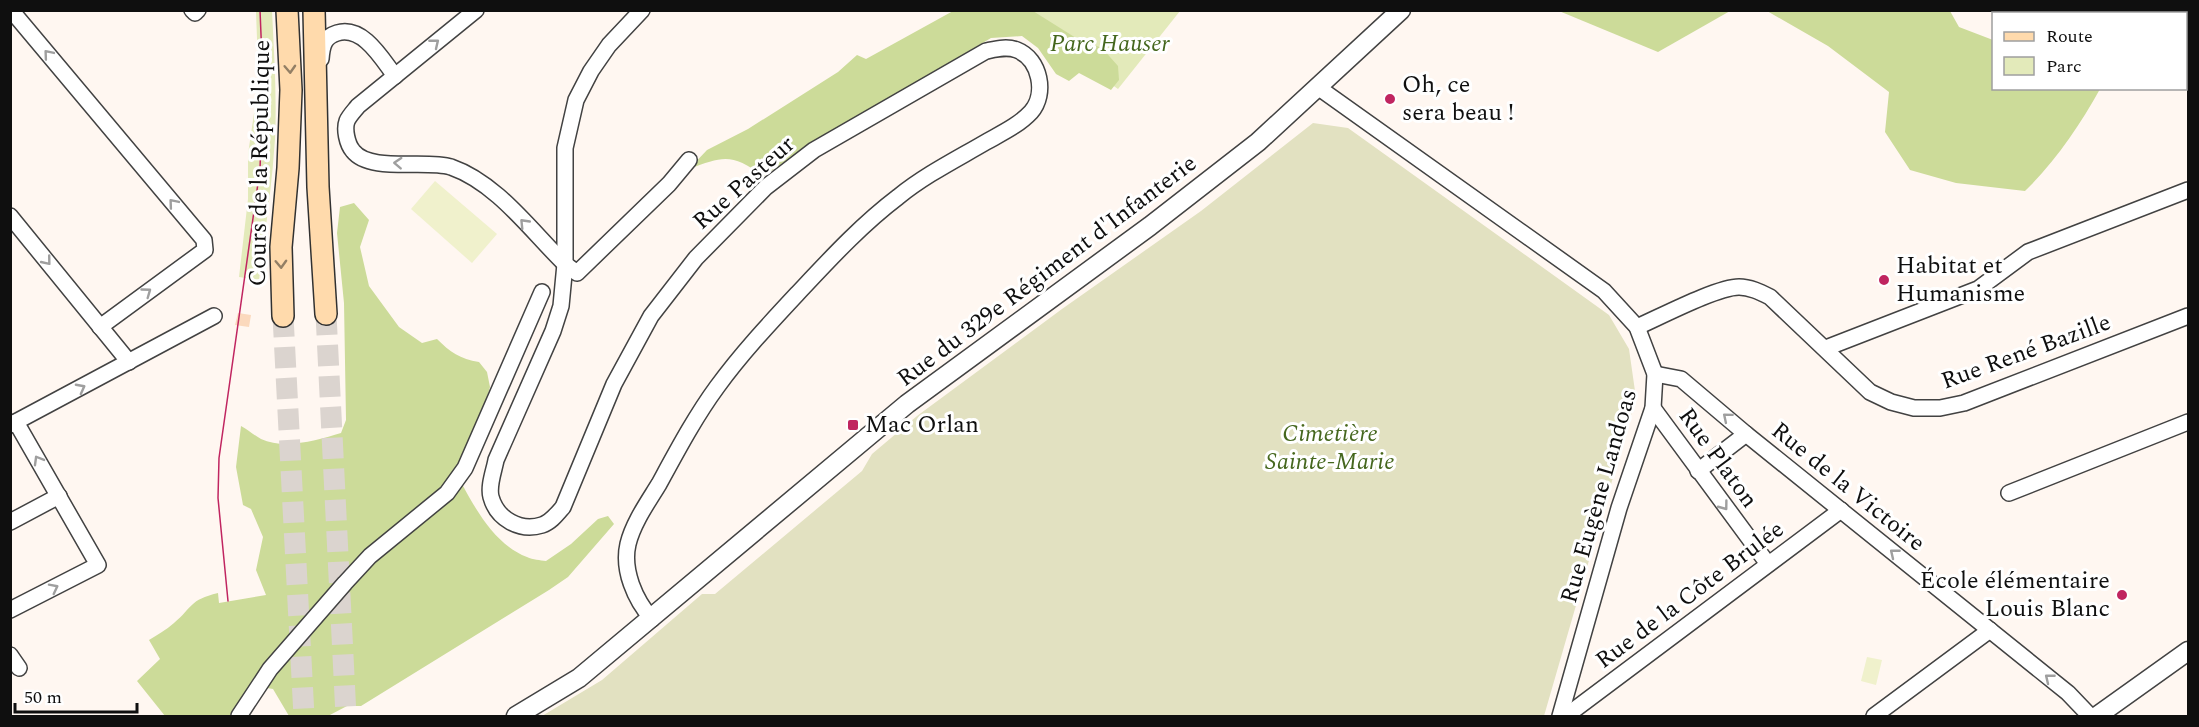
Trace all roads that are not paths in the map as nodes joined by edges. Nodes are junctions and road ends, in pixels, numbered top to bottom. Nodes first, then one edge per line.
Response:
1 (11, 10) edge
2 (287, 10) edge
3 (314, 10) edge
4 (476, 10) edge
5 (642, 10) edge
6 (1401, 10) edge
7 (395, 76) junction
8 (1319, 88) junction
9 (317, 113) junction
10 (689, 160) dead end
11 (2188, 190) edge
12 (10, 216) edge
13 (565, 264) junction
14 (542, 292) dead end
15 (326, 314) tunnel mouth
16 (214, 316) dead end
17 (283, 316) tunnel mouth
18 (2188, 316) edge
19 (100, 327) junction
20 (1637, 327) junction
21 (1826, 348) junction
22 (129, 362) junction
23 (1654, 374) junction
24 (1653, 408) junction
25 (2188, 422) edge
26 (13, 423) edge
27 (1746, 434) junction
28 (1698, 471) junction
29 (2008, 493) dead end
30 (59, 496) junction
31 (1841, 510) junction
32 (10, 522) edge
33 (1768, 564) junction
34 (10, 610) edge
35 (652, 619) junction
36 (1990, 630) junction
37 (2188, 651) edge
38 (239, 717) edge
39 (516, 717) edge
40 (1560, 717) edge
41 (1566, 717) edge
42 (1874, 717) edge
43 (2090, 717) edge
44 (2097, 717) edge

19 -> 1 street
2 -> 17 main road, Cours de la République
3 - 9 main road
7 -> 4 street
5 - 13 street, Rue Pasteur
6 - 8 street, Rue du 329e Régiment d'Infanterie
7 - 9 street
13 -> 7 street
8 - 20 street, Rue Eugène Landoas
8 - 35 street, Rue du 329e Régiment d'Infanterie
9 - 15 main road
10 - 13 street
11 - 21 street
12 -> 19 street
13 - 35 street, Rue Pasteur
14 - 38 street
16 - 22 street
18 - 21 street, Rue René Bazille
19 - 22 street
20 - 21 street, Rue René Bazille
20 - 23 street, Rue Eugène Landoas
26 -> 22 street
23 - 24 street, Rue Eugène Landoas
27 -> 23 street, Rue de la Victoire
24 - 28 street, Rue Platon
24 - 40 street, Rue Eugène Landoas
25 - 29 street
30 -> 26 street
27 - 28 street
27 - 31 street, Rue de la Victoire
28 -> 33 street, Rue Platon
30 - 32 street
34 -> 30 street
31 - 33 street, Rue de la Côte Brulée
36 -> 31 street, Rue de la Victoire
33 - 41 street, Rue de la Côte Brulée
35 - 39 street, Rue du 329e Régiment d'Infanterie
36 - 42 street
43 -> 36 street, Rue de la Victoire
37 - 44 street

